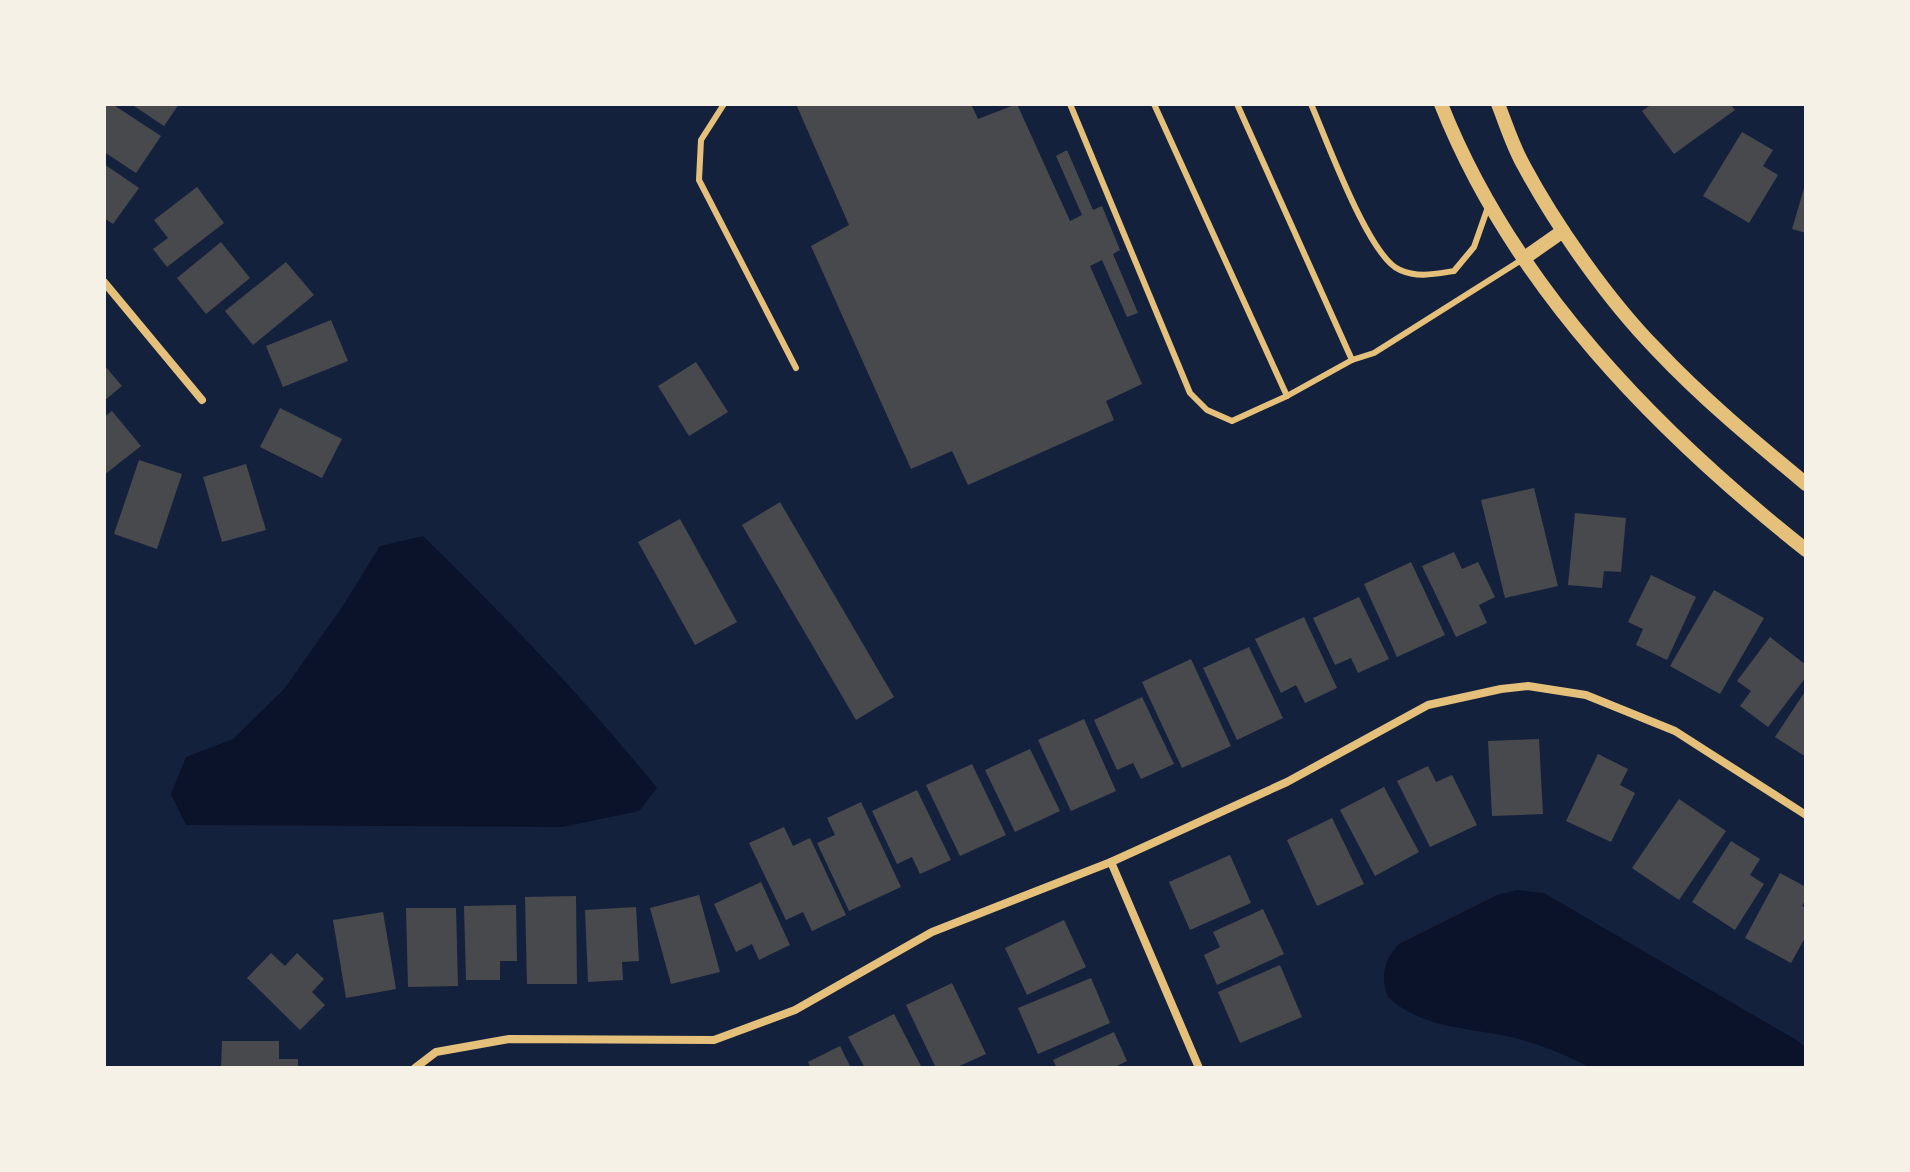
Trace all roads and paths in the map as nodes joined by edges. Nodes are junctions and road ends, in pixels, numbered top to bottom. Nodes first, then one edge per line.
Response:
1 (724, 104) edge
2 (1070, 104) edge
3 (1154, 104) edge
4 (1237, 104) edge
5 (1311, 104) edge
6 (1441, 104) edge
7 (1498, 104) edge
8 (1488, 205) junction
9 (1563, 231) junction
10 (1523, 259) junction
11 (104, 282) edge
12 (1352, 360) junction
13 (796, 368) dead end
14 (1287, 396) junction
15 (202, 400) dead end
16 (1806, 484) edge
17 (1806, 550) edge
18 (1806, 815) edge
19 (1111, 862) junction
20 (415, 1068) edge
21 (1199, 1068) edge

1 - 13 lane
2 - 14 lane
3 - 14 lane
4 - 12 lane
5 - 8 lane
6 - 8 street
7 - 9 street
8 - 10 street
9 - 10 street
9 - 16 street
10 - 12 lane
10 - 17 street
11 - 15 street
12 - 14 lane
18 - 19 street
19 - 20 street
19 - 21 street

